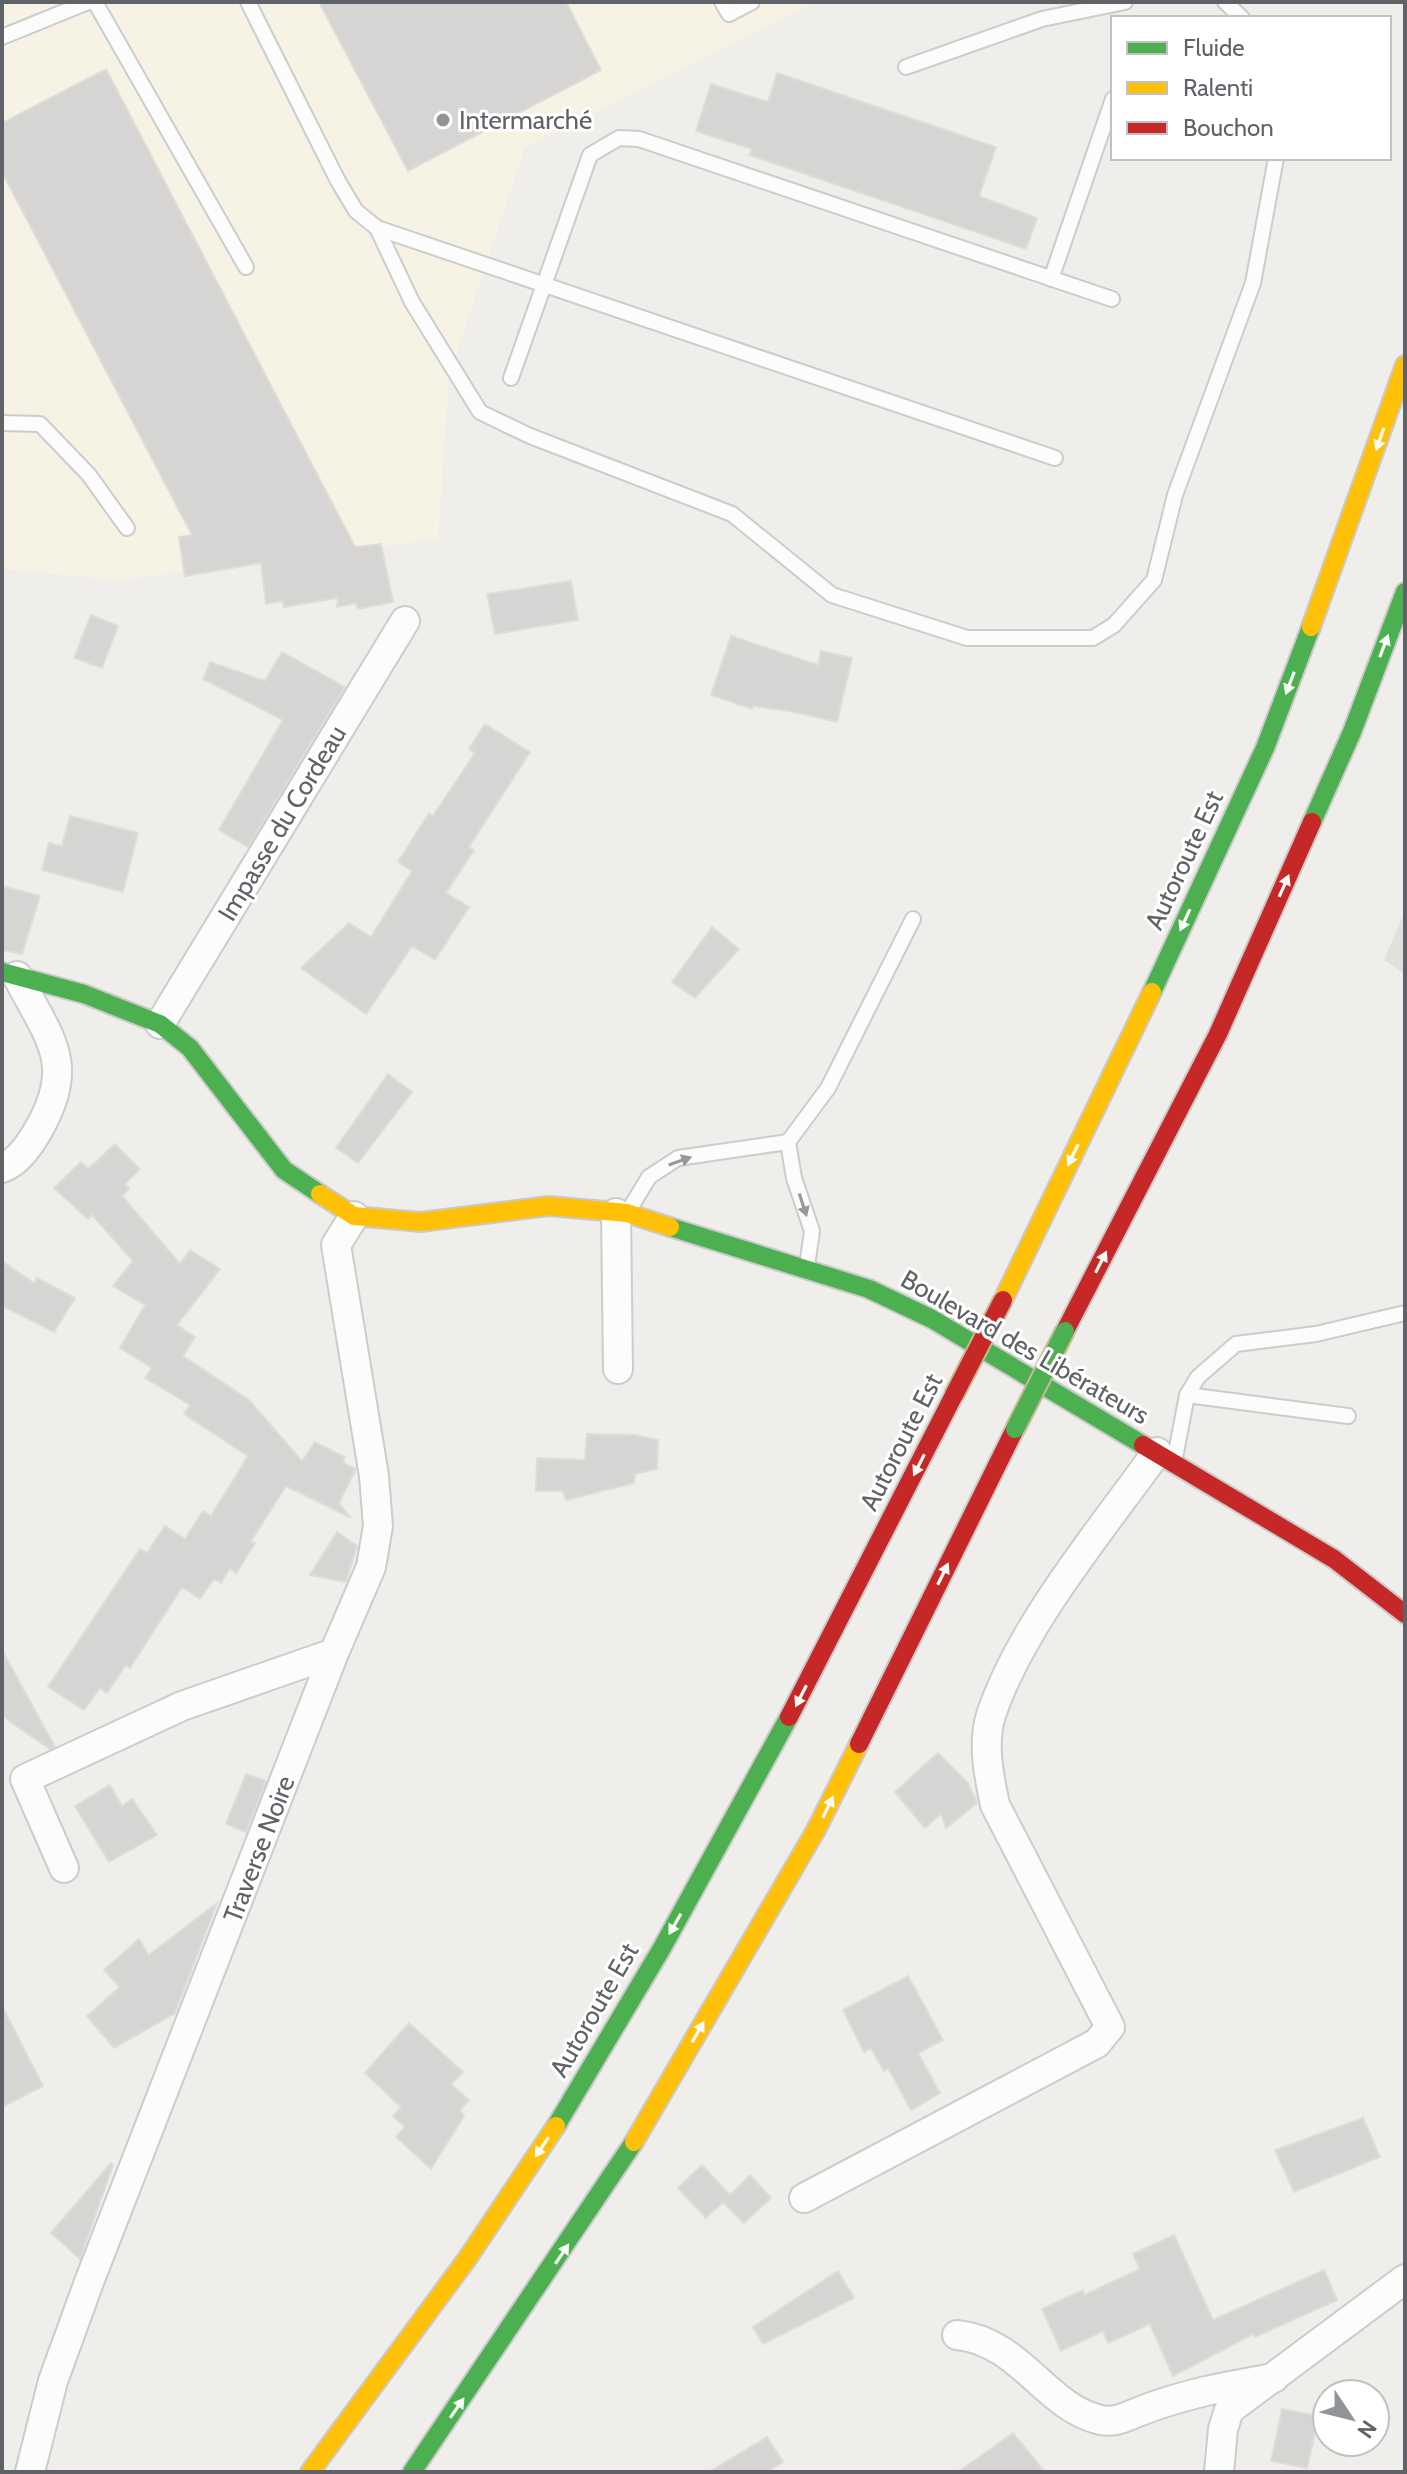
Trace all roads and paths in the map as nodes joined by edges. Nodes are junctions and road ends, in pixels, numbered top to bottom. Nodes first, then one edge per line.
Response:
1 (88, 2) edge
2 (95, 2) edge
3 (248, 2) edge
4 (722, 2) edge
5 (752, 2) edge
6 (1125, 2) edge
7 (1225, 2) edge
8 (1240, 16) edge
9 (2, 37) edge
10 (906, 67) dead end
11 (1111, 105) edge
12 (1276, 160) edge
13 (377, 228) junction
14 (246, 267) dead end
15 (1051, 279) junction
16 (543, 285) junction
17 (1112, 299) dead end
18 (1405, 365) edge
19 (511, 378) dead end
20 (2, 423) edge
21 (1055, 458) dead end
22 (127, 528) dead end
23 (1405, 592) edge
24 (405, 621) dead end
25 (913, 919) dead end
26 (6, 975) edge
27 (160, 1024) junction
28 (788, 1142) junction
29 (2, 1168) edge
30 (622, 1213) junction
31 (354, 1216) junction
32 (806, 1268) junction
33 (1405, 1313) edge
34 (618, 1369) dead end
35 (1187, 1395) junction
36 (1348, 1416) dead end
37 (1166, 1457) junction
38 (1405, 1614) edge
39 (334, 1653) junction
40 (64, 1868) dead end
41 (804, 2198) dead end
42 (1405, 2279) edge
43 (957, 2335) dead end
44 (1274, 2378) junction
45 (30, 2472) edge
46 (310, 2472) edge
47 (412, 2472) edge
48 (1219, 2472) edge

1 - 9 lane
2 - 14 lane
3 - 13 lane
4 - 5 lane
6 - 10 lane
7 - 8 lane
11 - 15 lane
12 - 13 lane
13 - 16 lane
15 - 16 lane
15 - 17 lane
16 - 19 lane
16 - 21 lane
18 -> 46 main road, Autoroute Est, bridge
20 - 22 lane
47 -> 23 main road, bridge
24 - 27 street, Impasse du Cordeau
25 - 28 lane
26 - 27 main road, Boulevard des Libérateurs
26 - 29 street
27 - 31 main road, Boulevard des Libérateurs
30 -> 28 lane
28 -> 32 lane
30 - 31 main road, Boulevard des Libérateurs
30 - 32 main road, Boulevard des Libérateurs
30 - 34 street
31 - 39 street, Traverse Noire
32 - 37 main road, Boulevard des Libérateurs
33 - 35 lane
35 - 36 lane
35 - 37 lane
37 - 38 main road, Boulevard des Libérateurs
37 - 41 street
39 - 40 street
39 - 45 street, Traverse Noire
42 - 44 street
43 - 44 street
44 - 48 street

